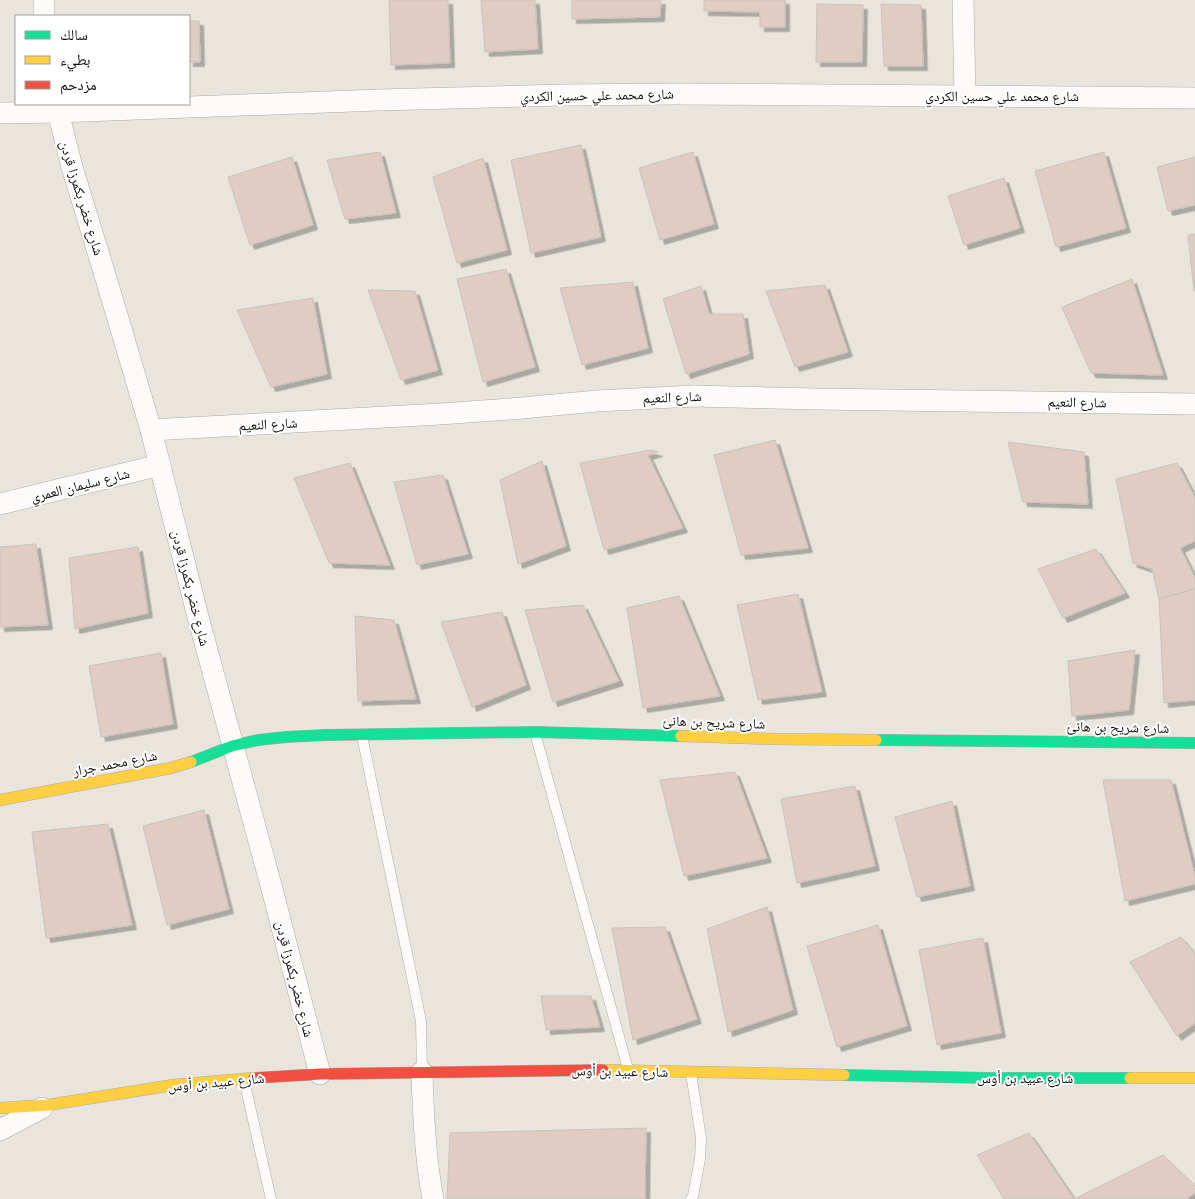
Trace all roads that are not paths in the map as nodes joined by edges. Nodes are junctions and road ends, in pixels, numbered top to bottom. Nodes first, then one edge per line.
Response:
1 (44, 0) edge
2 (963, 0) edge
3 (44, 15) edge
4 (965, 96) junction
5 (1195, 98) edge
6 (178, 105) edge
7 (190, 105) edge
8 (57, 108) edge
9 (0, 113) edge
10 (1195, 404) edge
11 (151, 430) junction
12 (160, 465) junction
13 (0, 504) edge
14 (535, 732) junction
15 (362, 735) junction
16 (1195, 743) edge
17 (232, 746) junction
18 (0, 800) edge
19 (628, 1070) junction
20 (422, 1072) junction
21 (691, 1072) junction
22 (320, 1074) junction
23 (1195, 1078) edge
24 (244, 1079) junction
25 (48, 1105) junction
26 (0, 1108) edge
27 (0, 1130) edge
28 (271, 1199) edge
29 (433, 1199) edge
30 (691, 1199) edge

1 - 3 street
2 - 4 street
4 - 5 street, شارع محمد علي حسين الكردي
4 - 7 street, شارع محمد علي حسين الكردي
6 - 8 street, شارع محمد علي حسين الكردي
8 - 9 street, شارع محمد علي حسين الكردي
8 - 11 street, شارع خضر بكمرزا قردن
10 - 11 street, شارع النعيم
11 - 12 street, شارع خضر بكمرزا قردن
12 - 13 street, شارع سليمان العمري
12 - 17 street, شارع خضر بكمرزا قردن
14 - 15 street, شارع شريح بن هانئ
14 - 16 street, شارع شريح بن هانئ
14 - 19 lane
15 - 17 street, شارع شريح بن هانئ
15 - 20 lane
17 - 18 street, شارع محمد جرار
17 - 22 street, شارع خضر بكمرزا قردن
19 - 20 street, شارع عبيد بن أوس
19 - 21 street, شارع عبيد بن أوس
20 - 22 street, شارع عبيد بن أوس
20 - 29 street
21 - 23 street, شارع عبيد بن أوس
21 - 30 lane
22 - 24 street, شارع عبيد بن أوس
24 - 25 street, شارع عبيد بن أوس
24 - 28 lane
25 - 26 street, شارع عبيد بن أوس
25 - 27 street, شارع عبيد بن أوس

